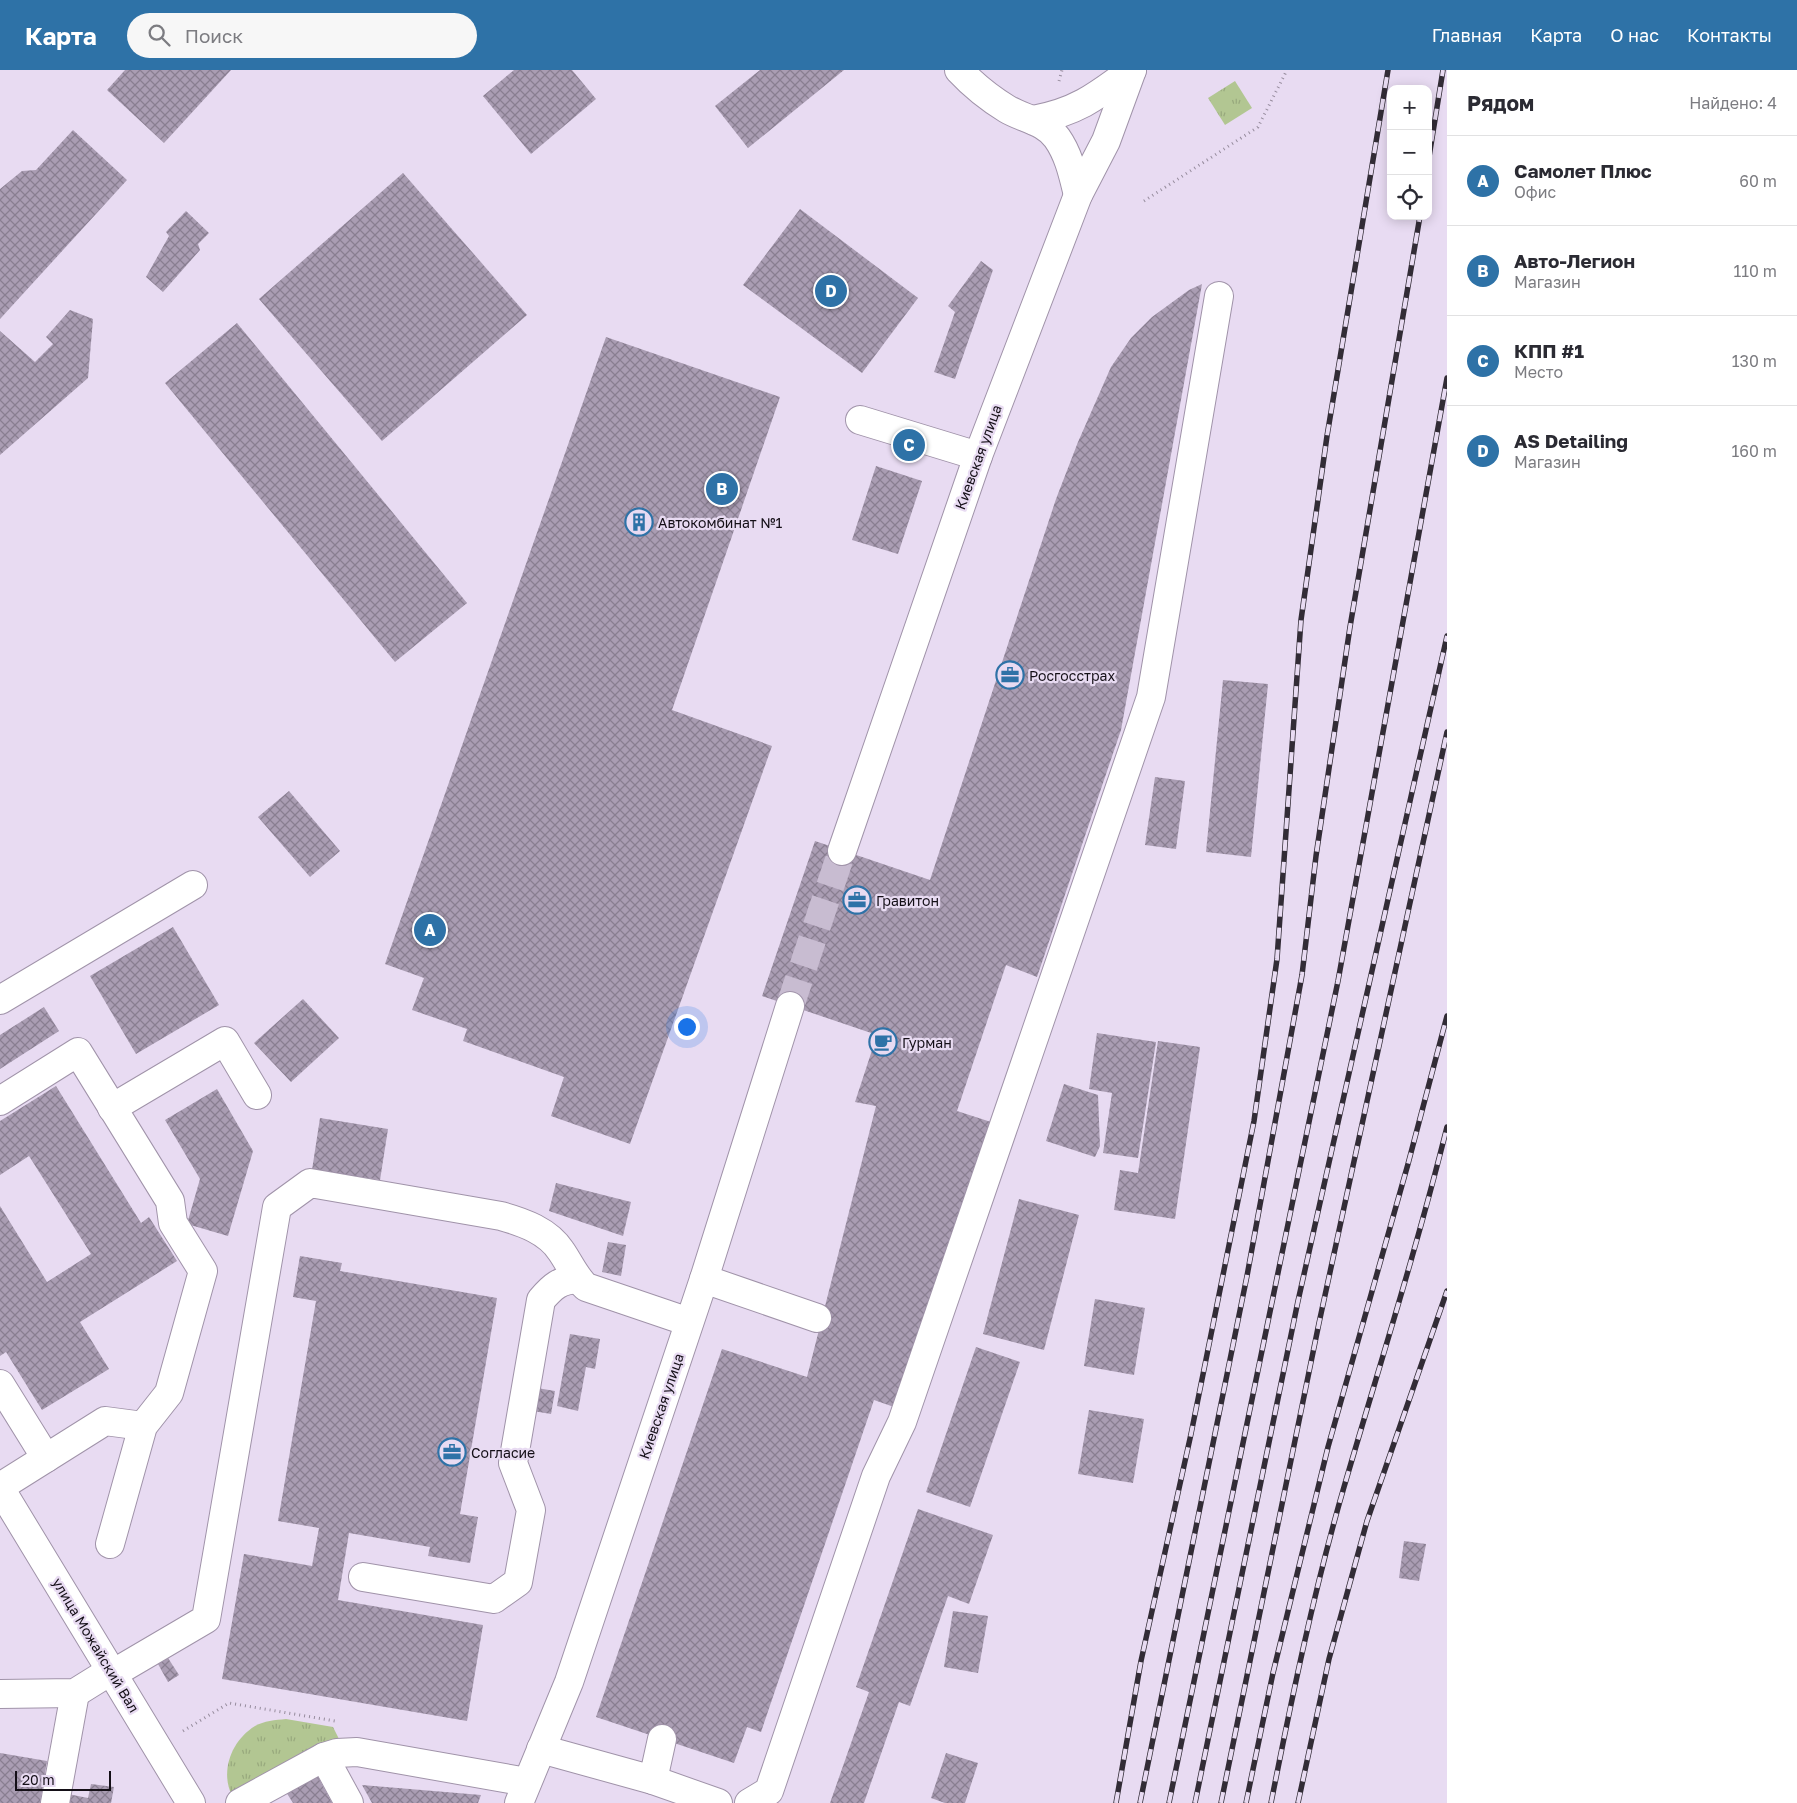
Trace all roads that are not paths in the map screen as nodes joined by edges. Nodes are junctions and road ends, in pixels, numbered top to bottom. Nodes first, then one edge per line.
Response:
1 (959, 70) edge
2 (1132, 70) edge
3 (1033, 120) junction
4 (1078, 195) junction
5 (1219, 296) dead end
6 (860, 420) dead end
7 (978, 456) junction
8 (842, 851) tunnel mouth
9 (193, 885) dead end
10 (0, 1000) edge
11 (790, 1006) tunnel mouth
12 (257, 1095) dead end
13 (0, 1101) edge
14 (112, 1108) junction
15 (578, 1279) junction
16 (704, 1279) junction
17 (817, 1318) dead end
18 (689, 1322) junction
19 (0, 1384) edge
20 (143, 1426) junction
21 (46, 1458) junction
22 (0, 1487) edge
23 (110, 1544) dead end
24 (363, 1577) dead end
25 (113, 1671) junction
26 (75, 1693) junction
27 (8, 1694) edge
28 (662, 1739) dead end
29 (541, 1749) junction
30 (324, 1757) junction
31 (653, 1780) junction
32 (523, 1793) edge
33 (55, 1803) edge
34 (191, 1803) edge
35 (240, 1803) edge
36 (349, 1803) edge
37 (718, 1803) edge
38 (748, 1803) edge

1 - 3 street
2 - 3 street
2 - 4 street, Киевская улица
3 - 4 street
4 - 7 street, Киевская улица
5 - 38 street
6 - 7 street
7 - 8 street, Киевская улица
9 - 10 street
11 - 16 street, Киевская улица
12 - 14 street
13 - 14 street
14 - 20 street
15 - 18 street
15 - 24 street
15 - 25 street
16 - 17 street
16 - 18 street, Киевская улица
18 - 29 street, Киевская улица
19 - 21 street
20 - 21 street
20 - 23 street
21 - 22 street
22 - 25 street, улица Можайский Вал
25 - 26 street
25 - 34 street, улица Можайский Вал
26 - 27 street
26 - 33 street
28 - 31 street
29 - 31 street
29 - 32 street, Киевская улица
30 - 32 street
30 - 35 street
30 - 36 street
31 - 37 street

